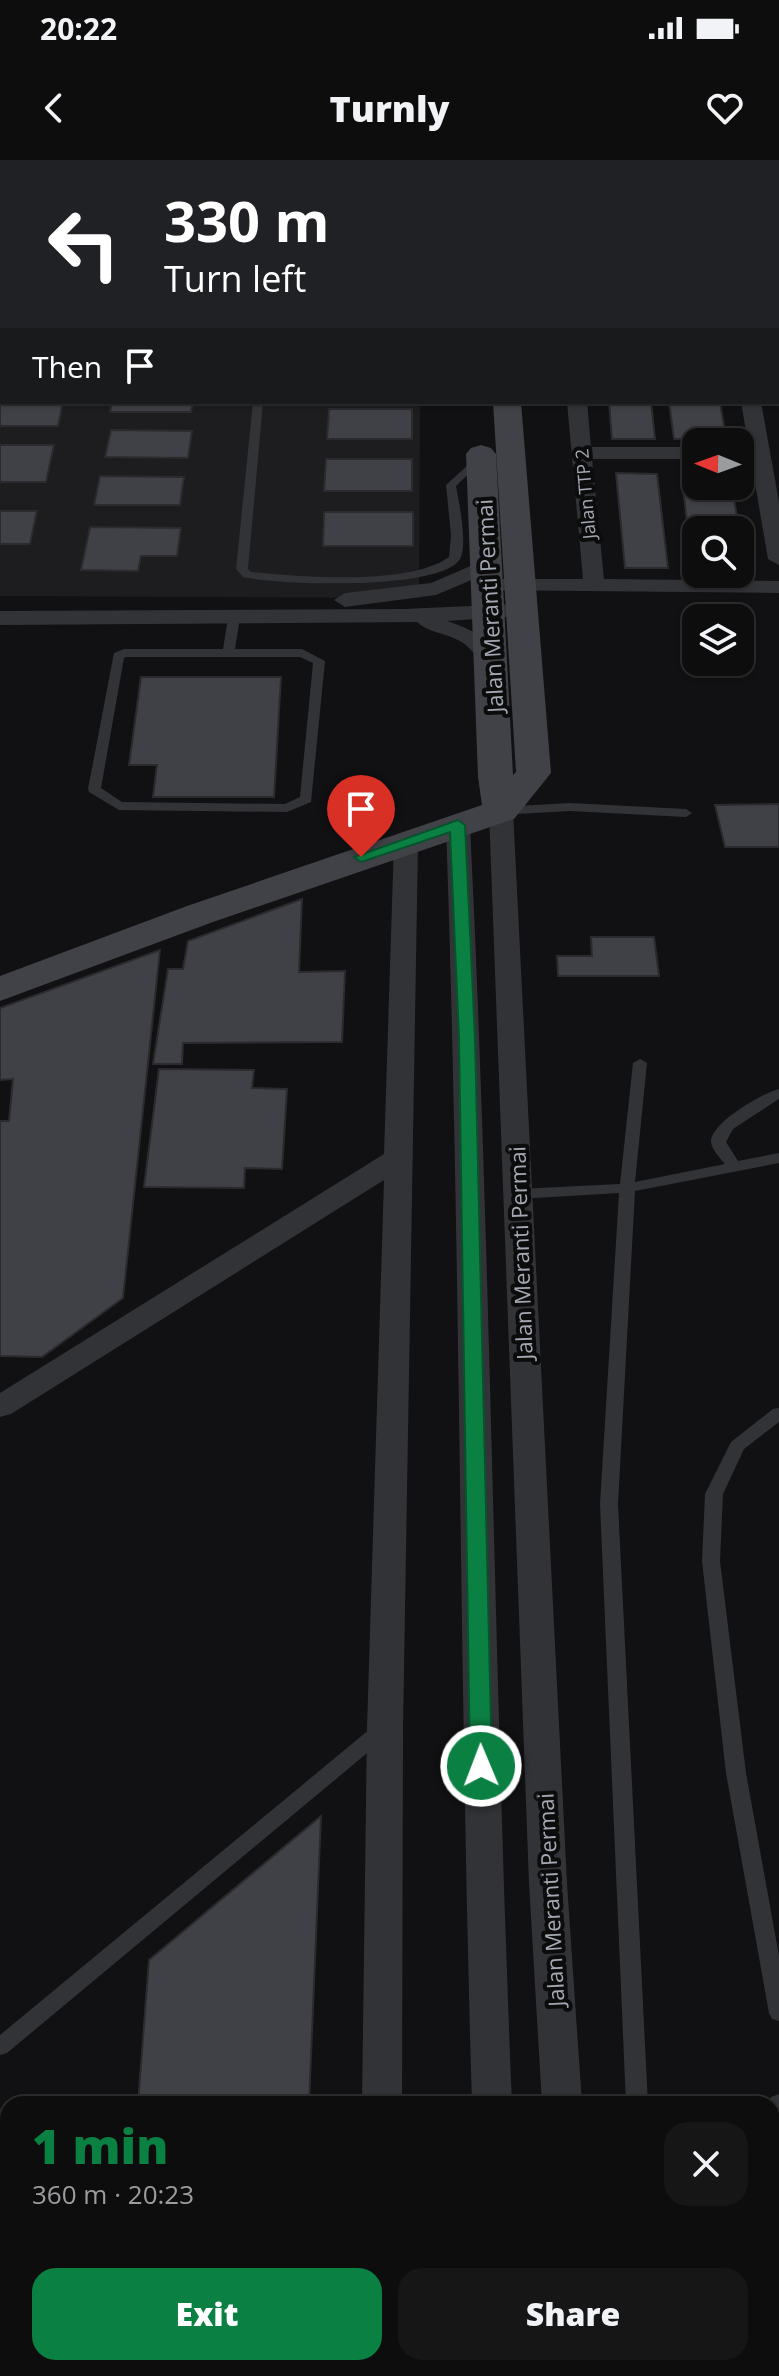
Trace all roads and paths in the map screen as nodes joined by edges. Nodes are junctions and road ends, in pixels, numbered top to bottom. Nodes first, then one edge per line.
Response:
1 (258, 404) edge
2 (507, 404) edge
3 (577, 404) edge
4 (751, 404) edge
5 (481, 442) joint
6 (582, 453) junction
7 (682, 453) edge
8 (760, 453) edge
9 (779, 559) edge
10 (594, 586) junction
11 (779, 587) edge
12 (503, 593) junction
13 (0, 605) edge
14 (291, 606) junction
15 (404, 616) junction
16 (0, 618) edge
17 (234, 618) junction
18 (228, 653) junction
19 (493, 659) junction
20 (498, 794) junction
21 (686, 813) dead end
22 (458, 825) junction
23 (406, 842) junction
24 (0, 967) edge
25 (0, 989) edge
26 (640, 1063) dead end
27 (779, 1093) edge
28 (400, 1157) junction
29 (779, 1158) edge
30 (734, 1165) junction
31 (627, 1188) junction
32 (518, 1194) junction
33 (0, 1407) edge
34 (779, 1413) edge
35 (385, 1728) junction
36 (779, 2013) edge
37 (0, 2047) edge
38 (382, 2096) edge
39 (492, 2096) edge
40 (561, 2096) edge
41 (637, 2096) edge

1 - 5 lane
2 - 12 street
3 - 6 street, Jalan TTP 2
4 - 8 street
5 - 12 street, Jalan Meranti Permai
6 - 7 street
6 - 10 street, Jalan TTP 2
8 - 9 street
10 - 11 street
10 - 12 street
12 - 14 street
12 - 14 street
12 - 15 street
12 - 19 street, Jalan Meranti Permai
12 - 20 street
13 - 14 street
15 - 17 street
15 - 19 street
16 - 17 street
17 - 18 lane
18 - 18 lane
19 - 20 street, Jalan Meranti Permai
20 - 21 lane
20 - 22 street
20 - 24 street
20 - 32 street, Jalan Meranti Permai
22 - 23 street
22 - 39 street
23 - 25 street
23 - 28 street
26 - 31 lane
27 - 30 lane
28 - 33 street
28 - 35 street
29 - 30 lane
30 - 31 lane
31 - 32 lane
31 - 41 lane
32 - 40 street, Jalan Meranti Permai
34 - 36 lane
35 - 37 lane
35 - 38 street

